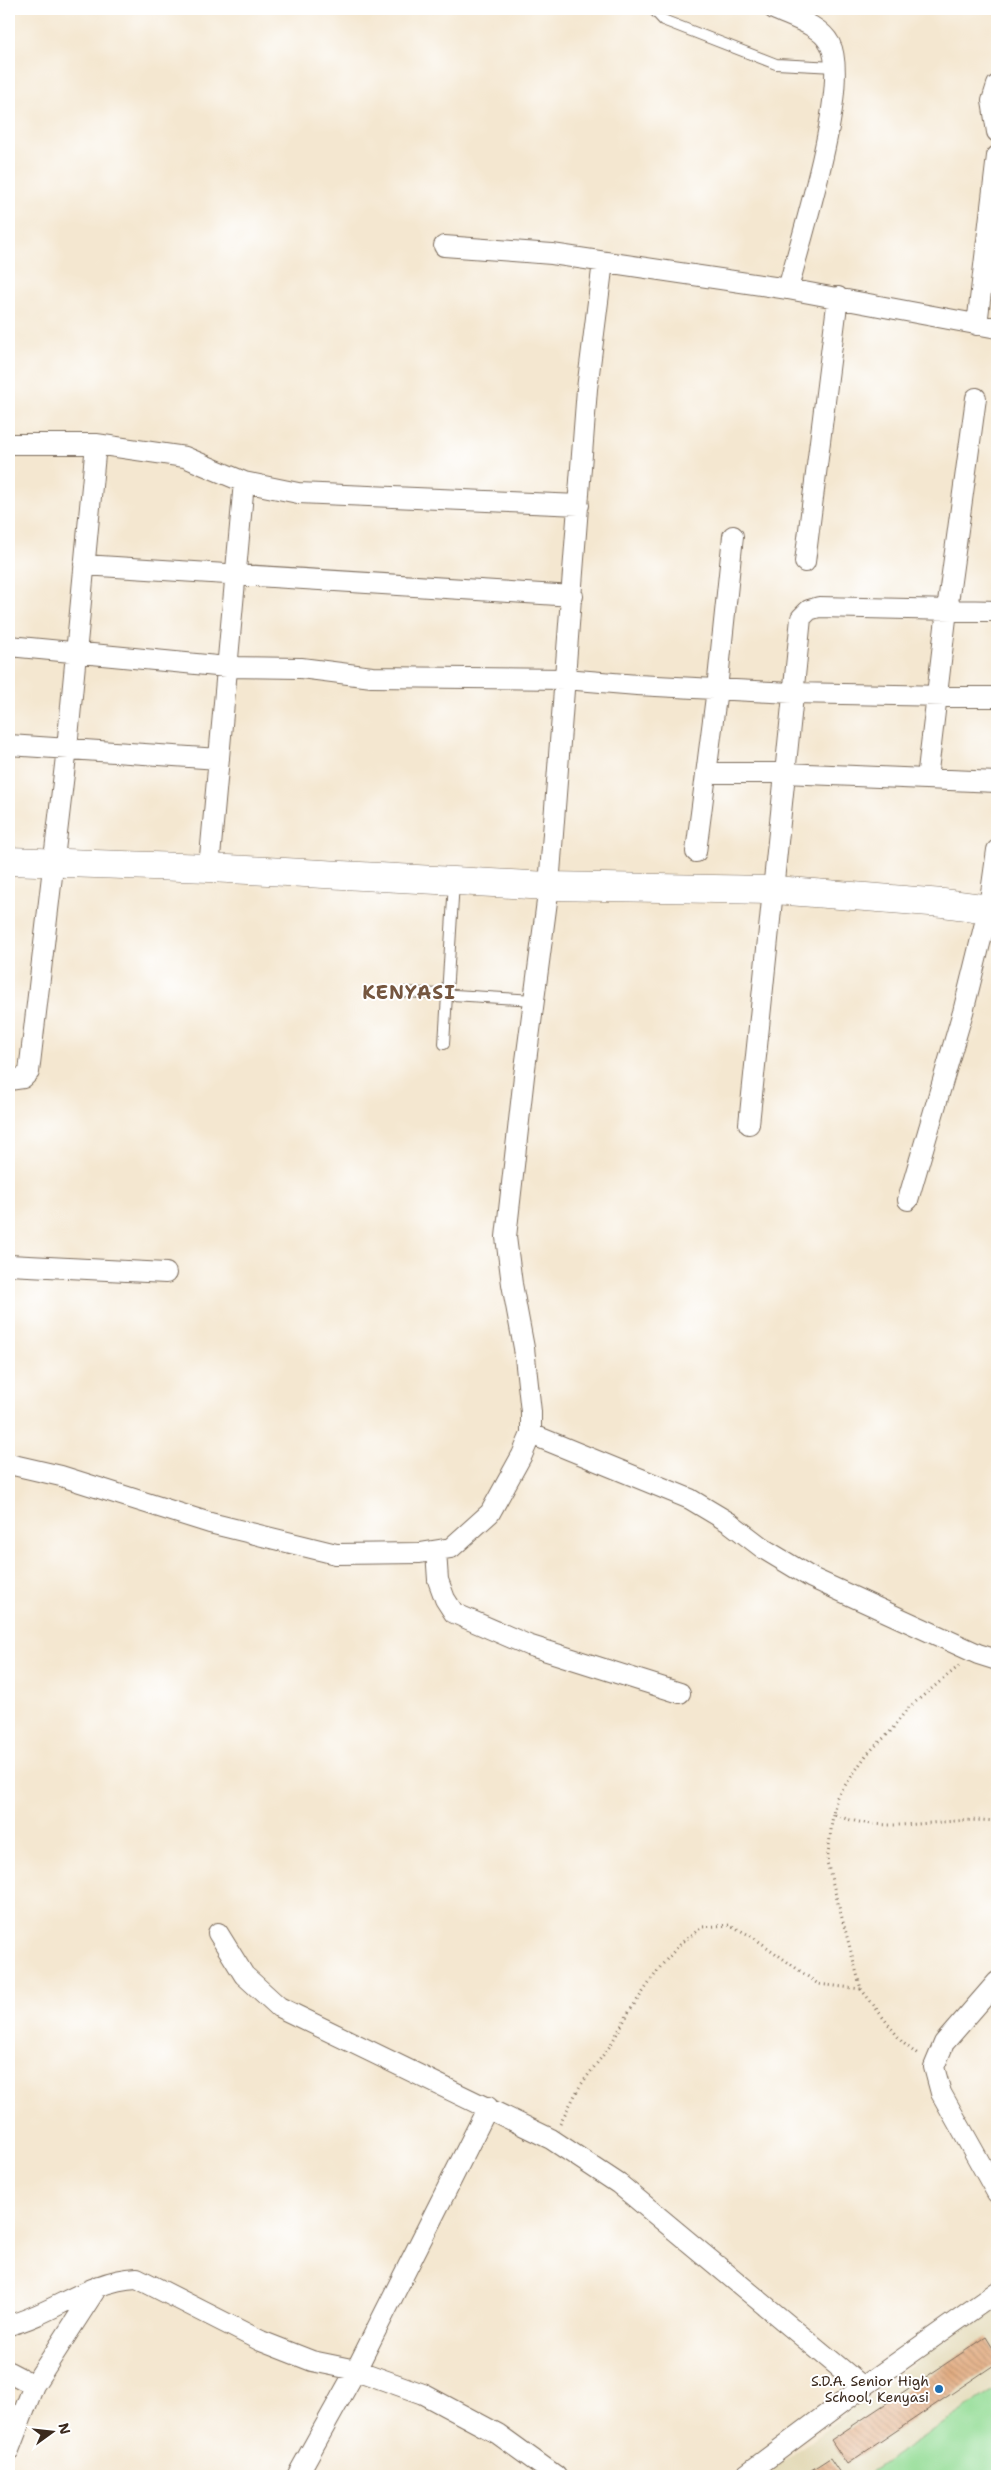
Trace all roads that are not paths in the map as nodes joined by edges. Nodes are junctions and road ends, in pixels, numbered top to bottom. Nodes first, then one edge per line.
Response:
1 (652, 9) edge
2 (774, 9) edge
3 (835, 67) junction
4 (997, 85) edge
5 (997, 132) edge
6 (997, 156) edge
7 (444, 246) dead end
8 (603, 262) junction
9 (788, 288) junction
10 (838, 297) junction
11 (977, 325) junction
12 (997, 328) edge
13 (976, 398) dead end
14 (9, 444) edge
15 (96, 444) junction
16 (244, 482) junction
17 (579, 505) junction
18 (733, 536) dead end
19 (805, 562) dead end
20 (84, 565) junction
21 (235, 576) junction
22 (573, 596) junction
23 (947, 610) junction
24 (997, 611) edge
25 (9, 646) edge
26 (74, 653) junction
27 (227, 667) junction
28 (565, 679) junction
29 (717, 689) junction
30 (792, 693) junction
31 (938, 695) junction
32 (997, 697) edge
33 (9, 745) edge
34 (67, 748) junction
35 (219, 759) junction
36 (707, 773) junction
37 (784, 773) junction
38 (927, 779) junction
39 (997, 782) edge
40 (997, 850) edge
41 (696, 852) dead end
42 (9, 861) edge
43 (54, 863) junction
44 (209, 868) junction
45 (454, 881) junction
46 (549, 886) junction
47 (775, 890) junction
48 (993, 909) edge
49 (405, 992) dead end
50 (447, 994) junction
51 (534, 1000) junction
52 (444, 1044) dead end
53 (9, 1080) edge
54 (749, 1124) dead end
55 (908, 1200) dead end
56 (9, 1265) edge
57 (166, 1273) dead end
58 (531, 1434) junction
59 (9, 1464) edge
60 (436, 1551) junction
61 (997, 1660) edge
62 (680, 1693) dead end
63 (218, 1933) dead end
64 (997, 1982) edge
65 (488, 2107) junction
66 (997, 2193) edge
67 (98, 2286) junction
68 (997, 2292) edge
69 (9, 2325) edge
70 (356, 2370) junction
71 (9, 2372) edge
72 (34, 2385) junction
73 (863, 2386) junction
74 (9, 2450) edge
75 (297, 2476) edge
76 (556, 2476) edge
77 (744, 2476) edge

1 - 3 lane
2 - 3 street
3 - 9 street
4 - 5 street
6 - 11 street
7 - 8 street
8 - 9 street
8 - 17 street
9 - 10 street
10 - 11 street
10 - 19 street
11 - 12 street
13 - 23 street
14 - 15 street
15 - 16 street
15 - 20 street
16 - 17 street
16 - 21 street
17 - 22 street
18 - 29 street
20 - 21 street
20 - 26 street
21 - 22 street
21 - 27 street
22 - 28 street
23 - 24 street
23 - 30 street
23 - 31 street
25 - 26 street
26 - 27 street
26 - 34 street
27 - 28 street
27 - 35 street
28 - 29 street
28 - 46 street
29 - 30 street
29 - 36 street
30 - 31 street
30 - 37 street
31 - 32 street
31 - 38 street
33 - 34 street
34 - 35 street
34 - 43 street
35 - 44 street
36 - 37 street
36 - 41 street
37 - 38 street
37 - 47 street
38 - 39 street
40 - 48 street
42 - 43 street
43 - 44 street
43 - 53 street
44 - 45 street
45 - 46 street
45 - 50 lane
46 - 47 street
46 - 51 street
47 - 48 street
47 - 54 street
48 - 55 street
49 - 50 lane
50 - 51 lane
50 - 52 lane
51 - 58 street
56 - 57 street
58 - 60 street
58 - 61 street
59 - 60 street
60 - 62 street
63 - 65 street
64 - 66 street
65 - 70 street
65 - 73 street
67 - 69 street
67 - 70 street
67 - 72 street
68 - 73 street
70 - 75 street
70 - 76 street
71 - 72 street
72 - 74 street
73 - 77 street

